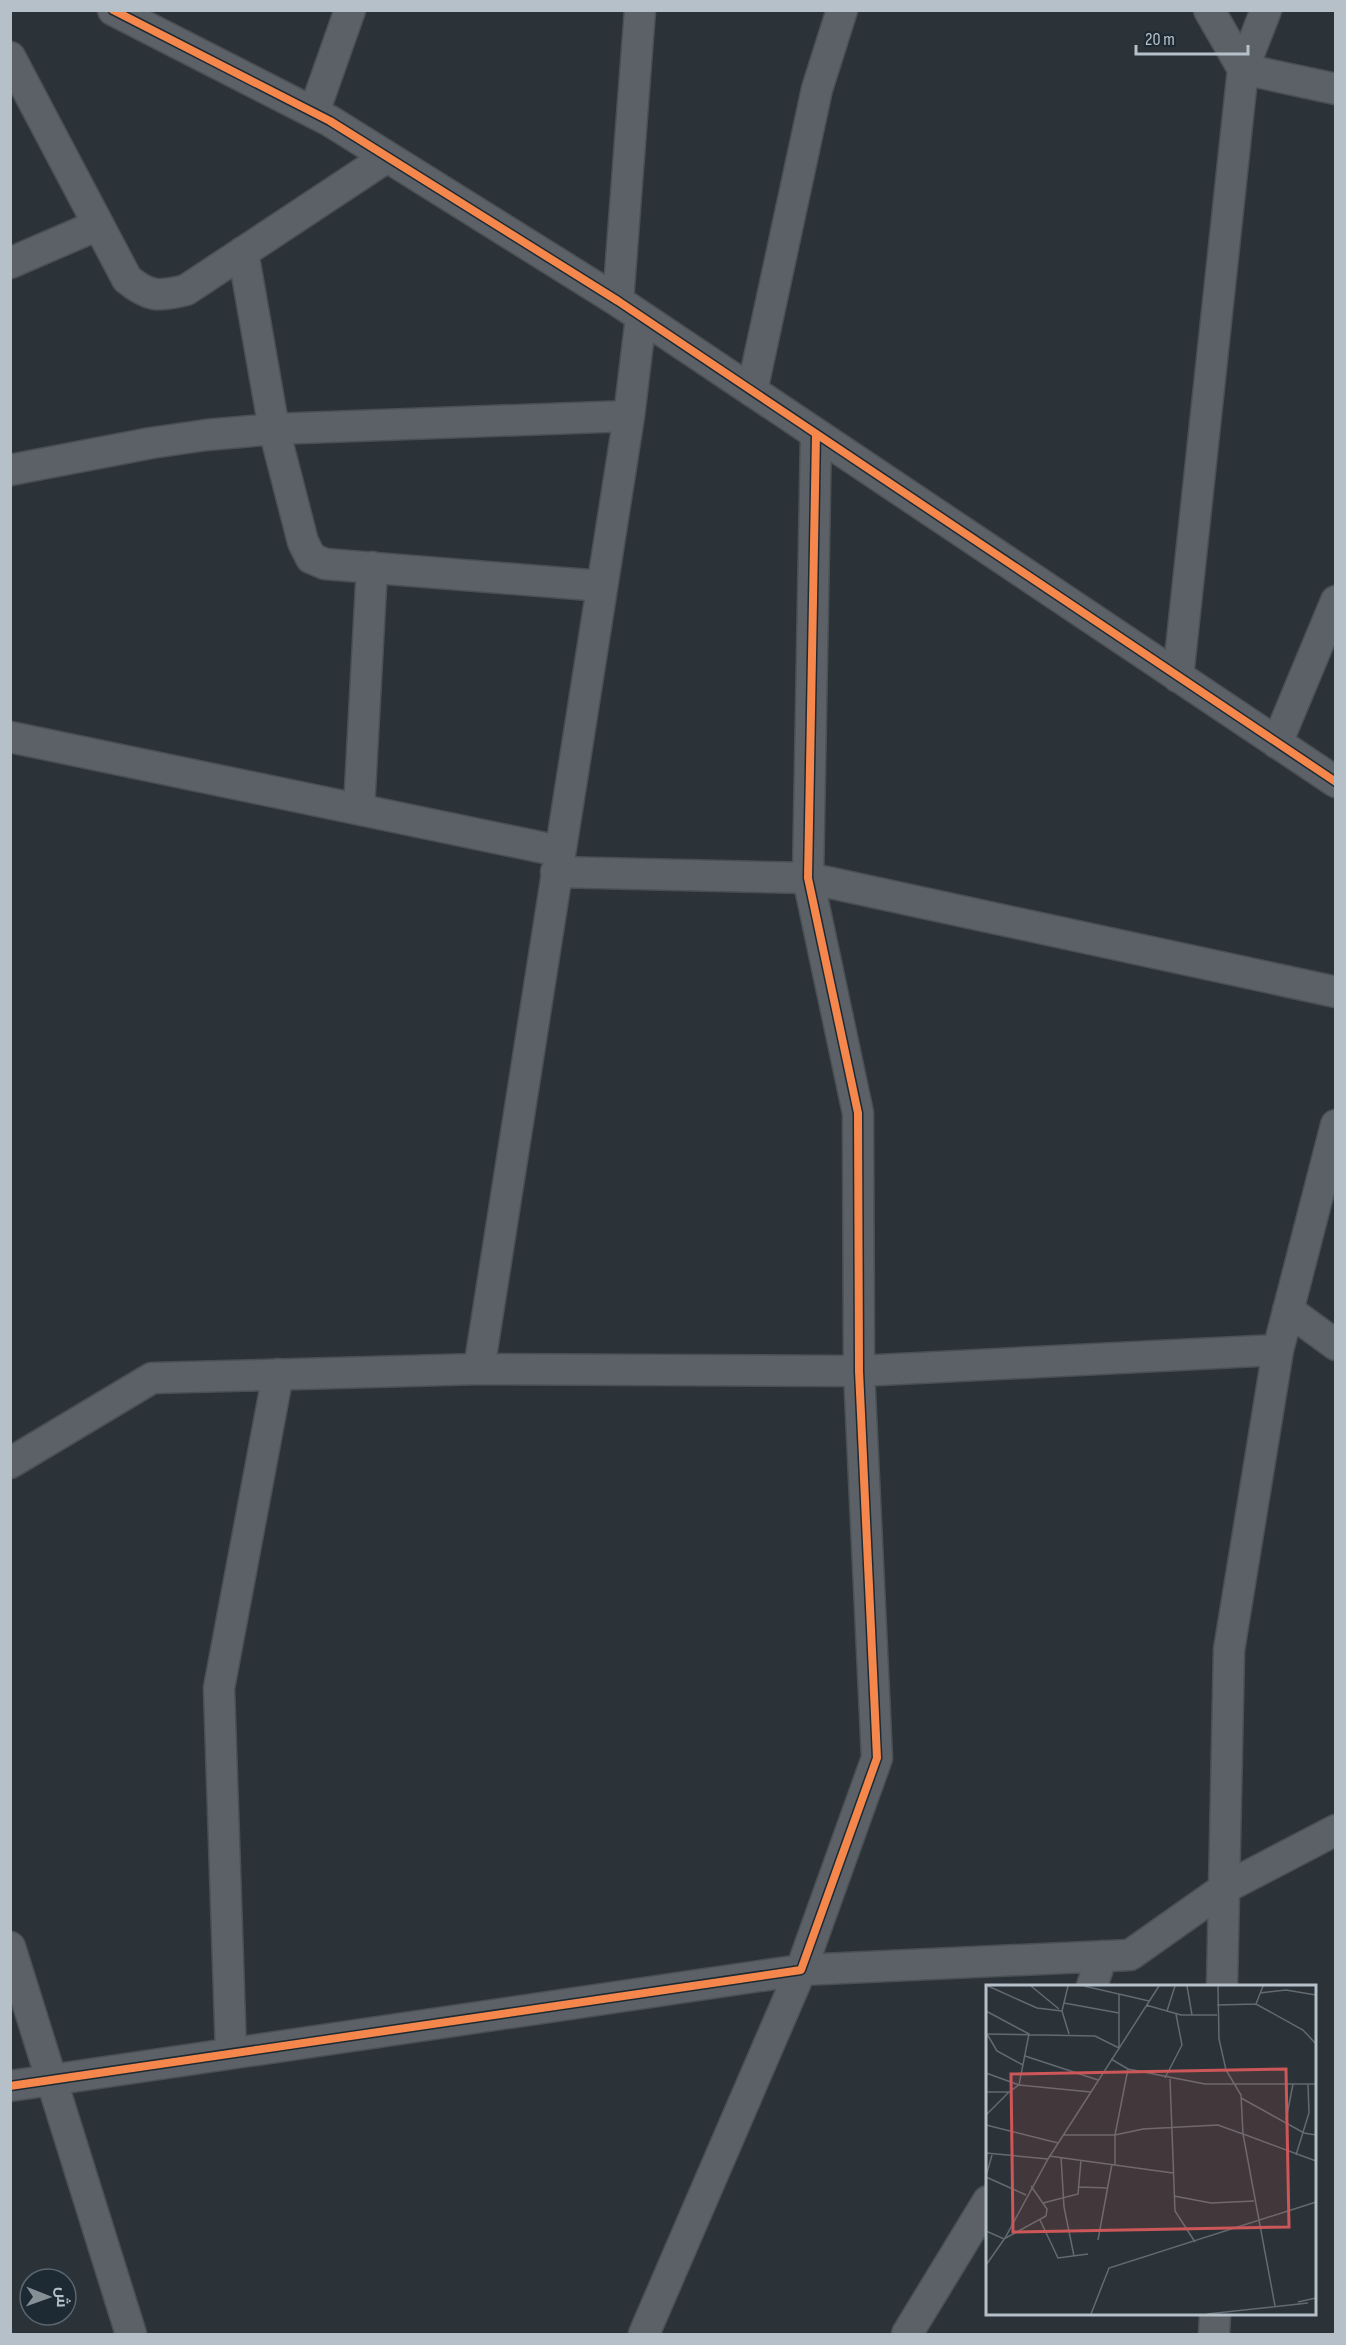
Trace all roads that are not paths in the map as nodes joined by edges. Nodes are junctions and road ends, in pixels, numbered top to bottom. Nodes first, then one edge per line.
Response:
1 (113, 10) edge
2 (350, 10) edge
3 (640, 10) edge
4 (842, 10) edge
5 (1209, 10) edge
6 (1266, 10) edge
7 (10, 57) edge
8 (1243, 69) junction
9 (1335, 88) edge
10 (314, 112) junction
11 (387, 157) junction
12 (98, 225) junction
13 (243, 252) junction
14 (10, 263) edge
15 (629, 309) junction
16 (752, 391) junction
17 (629, 416) junction
18 (274, 429) junction
19 (816, 434) junction
20 (10, 470) edge
21 (372, 567) junction
22 (602, 586) junction
23 (1335, 601) edge
24 (1178, 677) junction
25 (10, 737) edge
26 (1277, 743) junction
27 (1335, 782) edge
28 (359, 809) junction
29 (557, 861) junction
30 (808, 878) junction
31 (1335, 992) edge
32 (1335, 1125) edge
33 (1288, 1310) junction
34 (1335, 1345) edge
35 (1278, 1350) junction
36 (479, 1369) junction
37 (859, 1371) junction
38 (278, 1374) junction
39 (10, 1463) edge
40 (1335, 1830) edge
41 (1225, 1888) junction
42 (10, 1947) edge
43 (1102, 1956) junction
44 (801, 1970) junction
45 (1092, 1985) edge
46 (1222, 1985) edge
47 (231, 2054) junction
48 (52, 2079) junction
49 (10, 2086) edge
50 (986, 2203) edge
51 (1215, 2315) edge
52 (131, 2334) edge
53 (644, 2334) edge
54 (913, 2334) edge
55 (1214, 2334) edge

1 - 10 street
2 - 10 street
3 - 15 street
4 - 16 street
5 - 8 street
6 - 8 street
7 - 12 street
8 - 9 street
8 - 24 street
10 - 11 street
11 - 13 street
11 - 15 street
12 - 13 street
12 - 14 street
13 - 18 street
15 - 16 street
15 - 17 street
16 - 19 street
17 - 18 street
17 - 22 street
18 - 20 street
18 - 21 street
19 - 24 street
19 - 30 street
21 - 22 street
21 - 28 street
22 - 29 street
23 - 26 street
24 - 26 street
25 - 28 street
26 - 27 street
28 - 29 street
29 - 30 street
29 - 36 street
30 - 31 street
30 - 37 street
32 - 33 street
33 - 34 street
33 - 35 street
35 - 37 street
35 - 41 street
36 - 37 street
36 - 38 street
37 - 44 street
38 - 39 street
38 - 47 street
40 - 41 street
41 - 43 street
41 - 46 street
42 - 48 street
43 - 44 street
43 - 45 street
44 - 47 street
44 - 53 street
47 - 48 street
48 - 49 street
48 - 52 street
50 - 54 street
51 - 55 street

